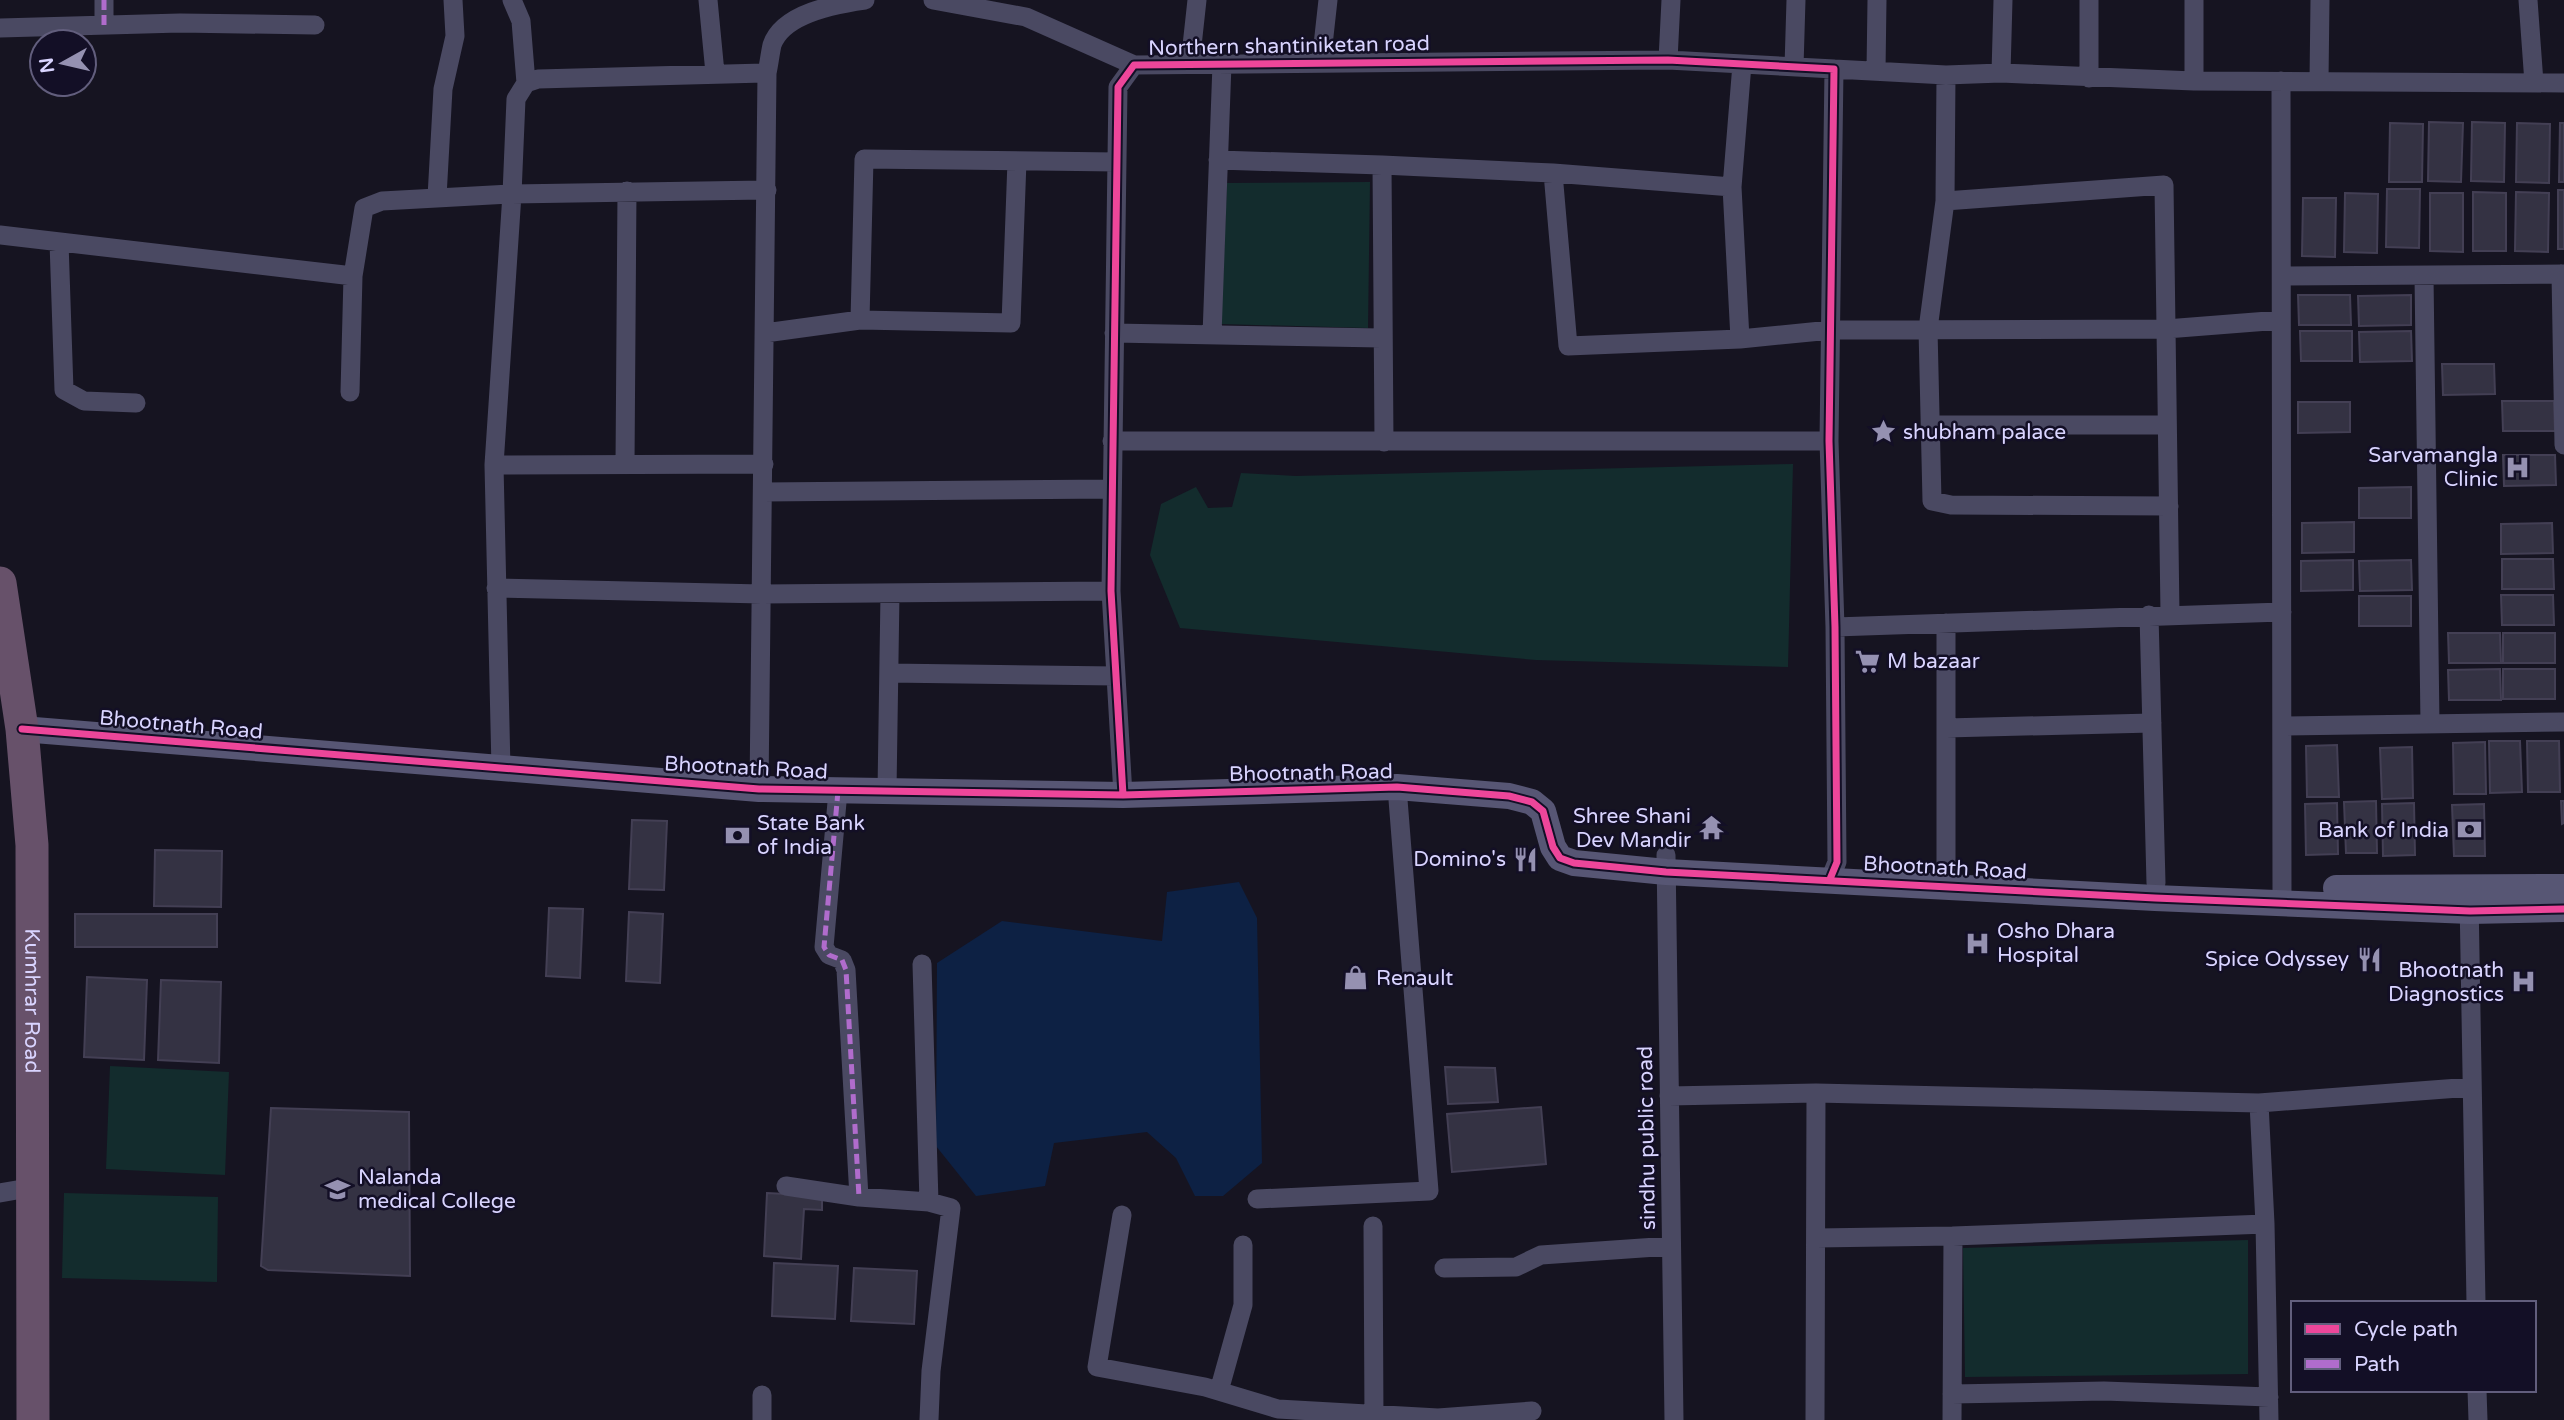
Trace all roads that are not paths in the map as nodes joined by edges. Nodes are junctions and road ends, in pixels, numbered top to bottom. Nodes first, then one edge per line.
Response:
1 (104, 0) edge
2 (453, 0) edge
3 (512, 0) edge
4 (708, 0) edge
5 (865, 0) edge
6 (933, 0) edge
7 (1197, 0) edge
8 (1328, 0) edge
9 (1671, 0) edge
10 (1796, 0) edge
11 (1877, 0) edge
12 (2003, 0) edge
13 (2089, 0) edge
14 (2194, 0) edge
15 (2320, 0) edge
16 (2528, 0) edge
17 (104, 25) junction
18 (315, 25) dead end
19 (0, 28) edge
20 (1668, 60) junction
21 (1321, 63) junction
22 (1190, 64) junction
23 (1222, 64) junction
24 (1742, 64) junction
25 (1134, 65) junction
26 (1794, 67) junction
27 (1834, 69) junction
28 (1876, 71) junction
29 (715, 73) junction
30 (767, 73) junction
31 (2001, 73) junction
32 (1946, 75) junction
33 (2089, 78) junction
34 (2194, 81) junction
35 (2281, 81) junction
36 (2319, 81) junction
37 (526, 83) junction
38 (2534, 83) junction
39 (2564, 83) edge
40 (1218, 160) junction
41 (1017, 161) junction
42 (1117, 162) junction
43 (1382, 165) junction
44 (1553, 173) junction
45 (1732, 187) junction
46 (767, 190) junction
47 (627, 191) junction
48 (512, 194) junction
49 (437, 197) junction
50 (1945, 201) junction
51 (0, 235) edge
52 (59, 242) junction
53 (2562, 274) edge
54 (353, 276) junction
55 (2281, 276) junction
56 (2424, 276) junction
57 (860, 320) junction
58 (2281, 320) junction
59 (1928, 329) junction
60 (2166, 329) junction
61 (1831, 330) junction
62 (765, 333) junction
63 (1114, 333) junction
64 (1212, 335) junction
65 (1381, 338) junction
66 (1740, 339) junction
67 (350, 392) dead end
68 (136, 403) dead end
69 (1931, 425) junction
70 (2167, 425) junction
71 (1112, 441) junction
72 (1829, 441) junction
73 (1384, 442) junction
74 (2564, 444) edge
75 (764, 464) junction
76 (494, 465) junction
77 (625, 465) junction
78 (1112, 489) junction
79 (763, 492) junction
80 (2169, 506) junction
81 (0, 583) edge
82 (496, 588) junction
83 (1111, 591) junction
84 (890, 593) junction
85 (762, 594) junction
86 (2282, 612) junction
87 (2170, 614) junction
88 (2149, 615) junction
89 (1946, 623) junction
90 (1835, 627) junction
91 (889, 673) junction
92 (1116, 676) junction
93 (2564, 722) edge
94 (2151, 723) junction
95 (2430, 724) junction
96 (2282, 726) junction
97 (1946, 728) junction
98 (22, 729) junction
99 (501, 769) junction
100 (1397, 787) junction
101 (759, 789) junction
102 (838, 791) junction
103 (887, 791) junction
104 (1123, 795) junction
105 (1666, 864) junction
106 (1945, 867) junction
107 (1833, 870) junction
108 (2156, 883) junction
109 (2564, 887) edge
110 (2282, 895) junction
111 (2469, 900) junction
112 (2564, 909) edge
113 (922, 964) dead end
114 (2472, 1087) junction
115 (1816, 1093) junction
116 (1669, 1096) junction
117 (2259, 1103) junction
118 (786, 1186) dead end
119 (34, 1187) junction
120 (0, 1193) edge
121 (859, 1197) junction
122 (1257, 1199) dead end
123 (929, 1202) junction
124 (1122, 1215) dead end
125 (2265, 1224) junction
126 (1373, 1226) dead end
127 (1953, 1236) junction
128 (1816, 1238) junction
129 (1243, 1245) dead end
130 (1671, 1246) junction
131 (1444, 1268) dead end
132 (2476, 1301) edge
133 (1219, 1391) junction
134 (2477, 1392) edge
135 (1952, 1394) junction
136 (762, 1395) dead end
137 (2269, 1397) junction
138 (1532, 1411) dead end
139 (1373, 1417) edge
140 (1438, 1419) edge
141 (33, 1420) edge
142 (762, 1420) edge
143 (929, 1420) edge
144 (1674, 1420) edge
145 (1815, 1420) edge
146 (1952, 1420) edge
147 (2269, 1420) edge
148 (2478, 1420) edge

1 - 17 street
2 - 49 street
3 - 37 street
4 - 29 street
5 - 30 street
6 - 25 street
7 - 22 street
8 - 21 street
9 - 20 street
10 - 26 street
11 - 28 street
12 - 31 street
13 - 33 street
14 - 34 street
15 - 36 street
16 - 38 street
17 - 18 street
17 - 19 street
20 - 21 street, Northern shantiniketan road
20 - 24 street, Northern shantiniketan road
21 - 23 street, Northern shantiniketan road
22 - 23 street, Northern shantiniketan road
22 - 25 street, Northern shantiniketan road
23 - 40 street
24 - 26 street, Northern shantiniketan road
24 - 45 street
25 - 42 street, Northern shantiniketan road
26 - 27 street, Northern shantiniketan road
27 - 28 street, Northern shantiniketan road
27 - 61 street
28 - 32 street, Northern shantiniketan road
29 - 30 street
29 - 37 street
30 - 46 street
31 - 32 street, Northern shantiniketan road
31 - 33 street, Northern shantiniketan road
32 - 50 street
33 - 34 street, Northern shantiniketan road
34 - 35 street, Northern shantiniketan road
35 - 36 street, Northern shantiniketan road
35 - 55 street
36 - 38 street, Northern shantiniketan road
37 - 48 street
38 - 39 street, Northern shantiniketan road
40 - 43 street
40 - 64 street
41 - 42 street
41 - 57 street
41 - 57 street
42 - 63 street, Northern shantiniketan road
43 - 44 street
43 - 65 street
44 - 45 street
44 - 66 street
45 - 66 street
46 - 47 street
46 - 62 street
47 - 48 street
47 - 77 street
48 - 49 street
48 - 76 street
49 - 54 street
50 - 59 street
50 - 60 street
51 - 52 street
52 - 54 street
52 - 68 street
53 - 56 street
53 - 74 street
54 - 67 street
55 - 56 street
55 - 58 street
56 - 95 street
57 - 62 street
58 - 60 street
58 - 86 street
59 - 60 street
59 - 61 street
59 - 69 street
60 - 70 street
61 - 66 street
61 - 72 street
62 - 75 street
63 - 64 street
63 - 71 street, Northern shantiniketan road
64 - 65 street
65 - 73 street
69 - 70 street
69 - 80 street
70 - 80 street
71 - 73 street
71 - 78 street, Northern shantiniketan road
72 - 73 street
72 - 90 street
75 - 77 street
75 - 79 street
76 - 77 street
76 - 82 street
78 - 79 street
78 - 83 street, Northern shantiniketan road
79 - 85 street
80 - 87 street
81 - 98 highway, Kumhrar Road
82 - 85 street
82 - 99 street
83 - 84 street
83 - 92 street, Northern shantiniketan road
84 - 85 street
84 - 91 street
85 - 101 street
86 - 87 street
86 - 96 street
87 - 88 street
88 - 89 street
88 - 94 street
89 - 90 street
89 - 97 street
90 - 107 street
91 - 92 street
91 - 103 street
92 - 104 street, Northern shantiniketan road
93 - 95 street
94 - 97 street
94 - 108 street
95 - 96 street
96 - 110 street
97 - 106 street
98 - 99 street, Bhootnath Road
98 - 119 highway, Kumhrar Road
99 - 101 street, Bhootnath Road
100 - 104 street, Bhootnath Road
100 - 105 street, Bhootnath Road
100 - 122 street
101 - 102 street, Bhootnath Road
102 - 103 street, Bhootnath Road
102 - 121 street
103 - 104 street, Bhootnath Road
105 - 107 street, Bhootnath Road
105 - 116 street, sindhu public road
106 - 107 street, Bhootnath Road
106 - 108 street, Bhootnath Road
107 - 110 street, Bhootnath Road
108 - 110 street, Bhootnath Road
109 - 111 street, Bhootnath Road
110 - 111 street, Bhootnath Road
111 - 112 street, Bhootnath Road
111 - 114 street
113 - 123 street
114 - 117 street
114 - 132 street
115 - 116 street
115 - 117 street
115 - 128 street
116 - 130 street, sindhu public road
117 - 125 street
118 - 121 street
119 - 120 street
119 - 141 highway, Kumhrar Road
121 - 123 street
123 - 143 street
124 - 133 street
125 - 127 street
125 - 137 street
126 - 139 street
127 - 128 street
127 - 135 street
128 - 145 street
129 - 133 street
130 - 131 street
130 - 144 street, sindhu public road
133 - 139 street
134 - 148 street
135 - 137 street
135 - 146 street
136 - 142 street
137 - 147 street
138 - 140 street
139 - 140 street

